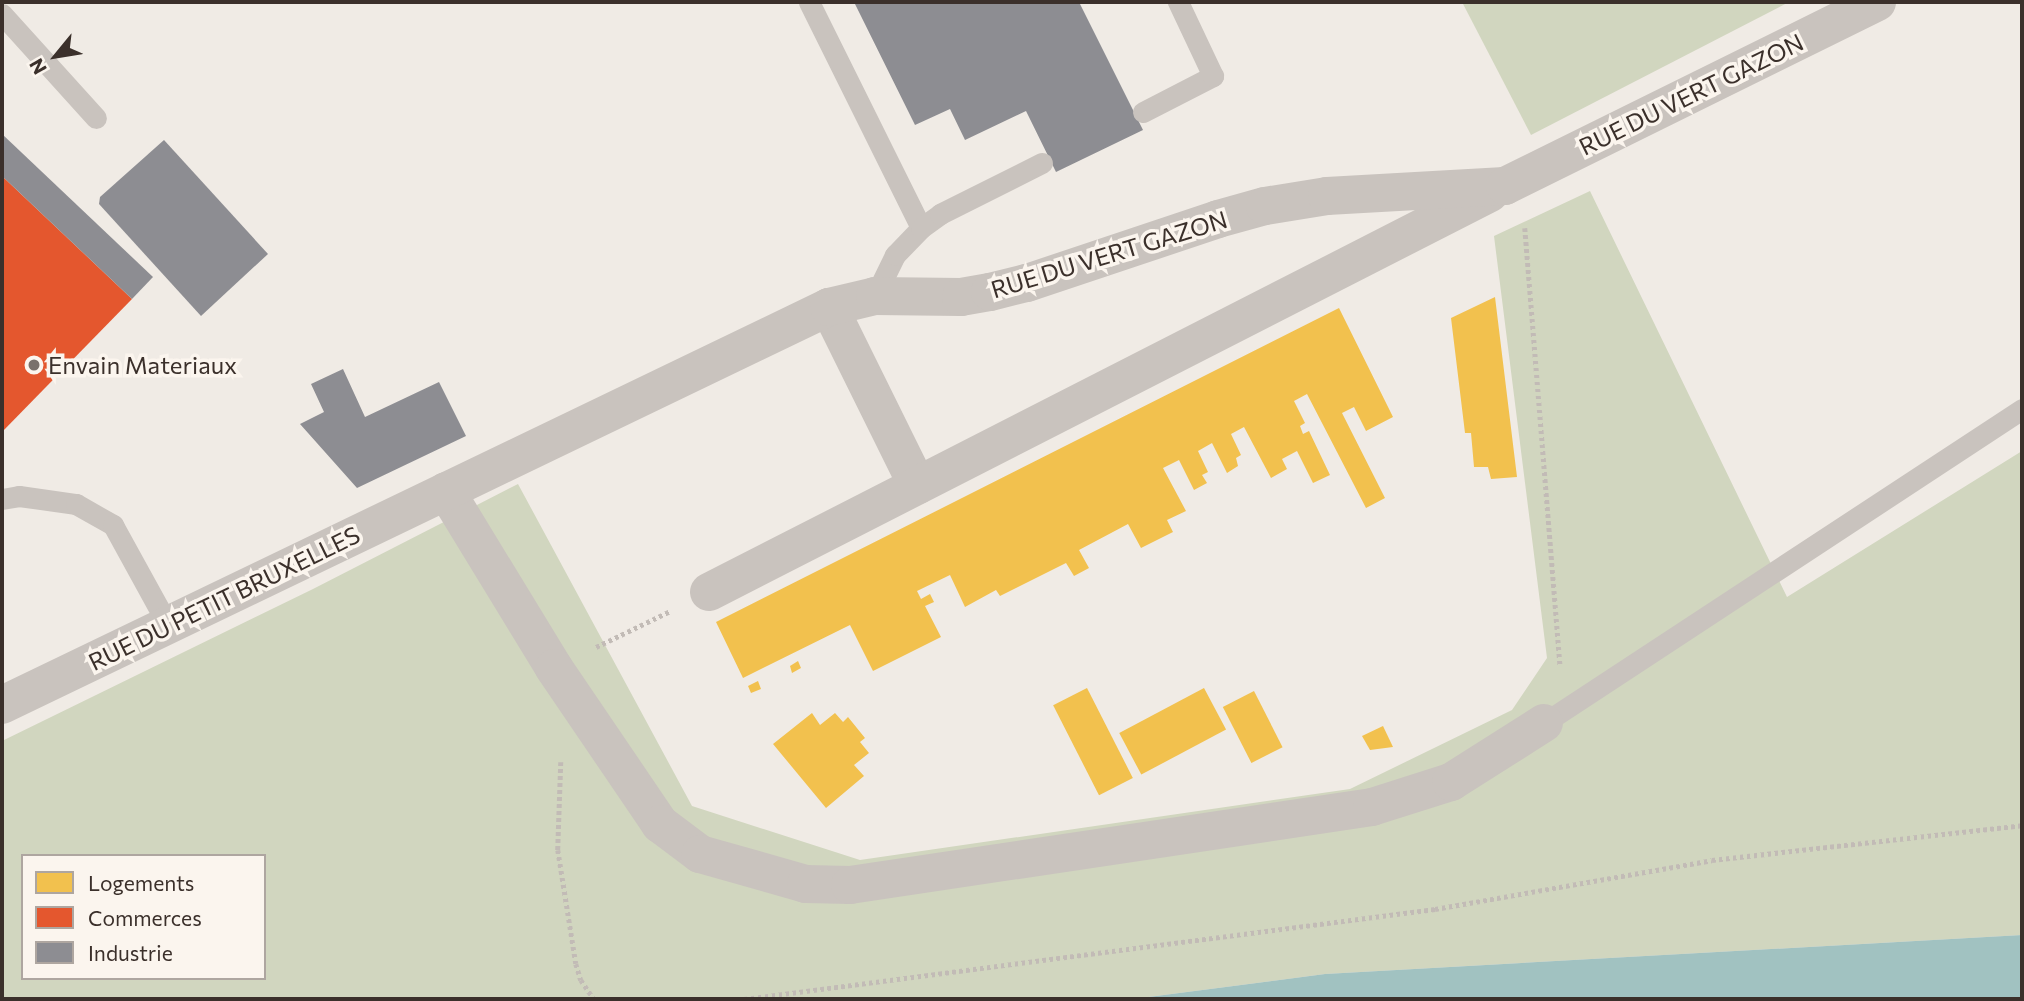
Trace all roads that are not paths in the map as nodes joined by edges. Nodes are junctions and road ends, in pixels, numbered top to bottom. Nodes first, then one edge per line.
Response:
1 (809, 2) edge
2 (1178, 2) edge
3 (1877, 2) edge
4 (2, 14) edge
5 (1143, 111) dead end
6 (96, 118) dead end
7 (1042, 163) dead end
8 (1520, 179) junction
9 (921, 228) junction
10 (875, 296) junction
11 (829, 307) junction
12 (2022, 410) edge
13 (917, 485) junction
14 (446, 491) junction
15 (2, 499) edge
16 (709, 592) road end
17 (168, 625) junction
18 (2, 705) edge
19 (1544, 723) joint

1 - 9 lane
2 - 5 lane
3 - 8 street, RUE DU VERT GAZON
4 - 6 lane
7 - 9 lane
8 - 10 street, RUE DU VERT GAZON
8 - 13 street, RUE DU VERT GAZON
9 - 10 lane
10 - 11 street, RUE DU VERT GAZON
11 - 13 street
11 - 14 street, RUE DU PETIT BRUXELLES
12 - 19 lane
13 - 16 street, RUE DU VERT GAZON
14 - 17 street, RUE DU PETIT BRUXELLES
14 - 19 street
15 - 17 lane
17 - 18 street, RUE DU PETIT BRUXELLES

